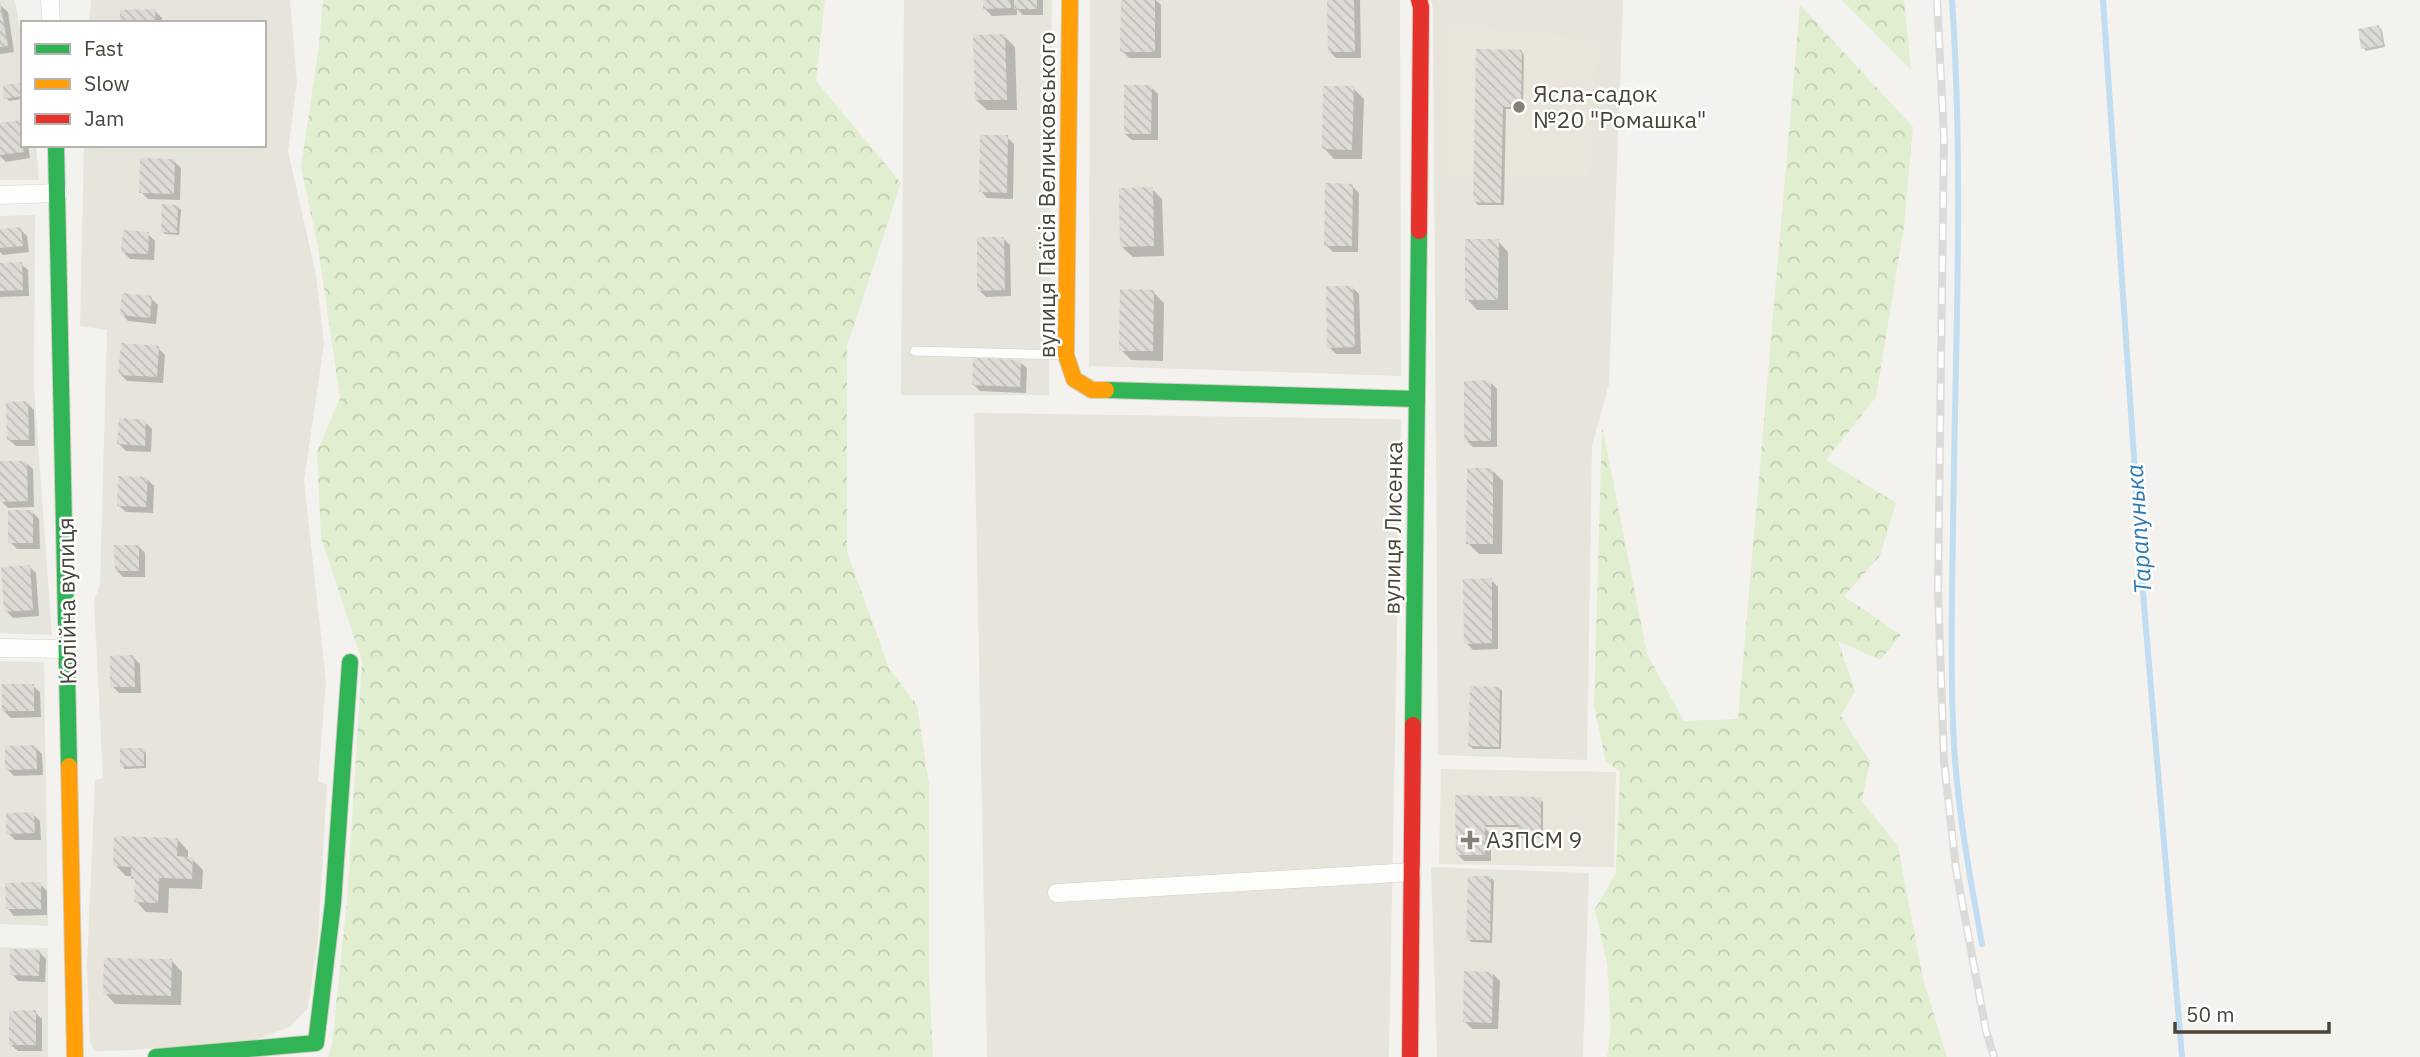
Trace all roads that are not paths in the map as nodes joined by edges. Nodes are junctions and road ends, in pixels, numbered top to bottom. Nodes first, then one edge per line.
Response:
1 (50, 0) edge
2 (1070, 0) edge
3 (1419, 0) edge
4 (51, 21) edge
5 (56, 147) edge
6 (58, 193) junction
7 (0, 195) edge
8 (915, 351) dead end
9 (1066, 355) junction
10 (1417, 399) junction
11 (0, 648) edge
12 (68, 649) junction
13 (349, 662) dead end
14 (1412, 872) junction
15 (1057, 893) dead end
16 (75, 1057) edge
17 (156, 1057) edge
18 (1410, 1057) edge

1 - 4 street
2 - 9 street, вулиця Паїсія Величковського
3 - 10 street, вулиця Лисенка
5 - 6 street, Колійна вулиця
6 - 7 street
6 - 12 street, Колійна вулиця
8 - 9 lane
9 - 10 street, вулиця Паїсія Величковського
10 - 14 street, вулиця Лисенка
11 - 12 street
12 - 16 street, Колійна вулиця
13 - 17 street
14 - 15 street
14 - 18 street, вулиця Лисенка

